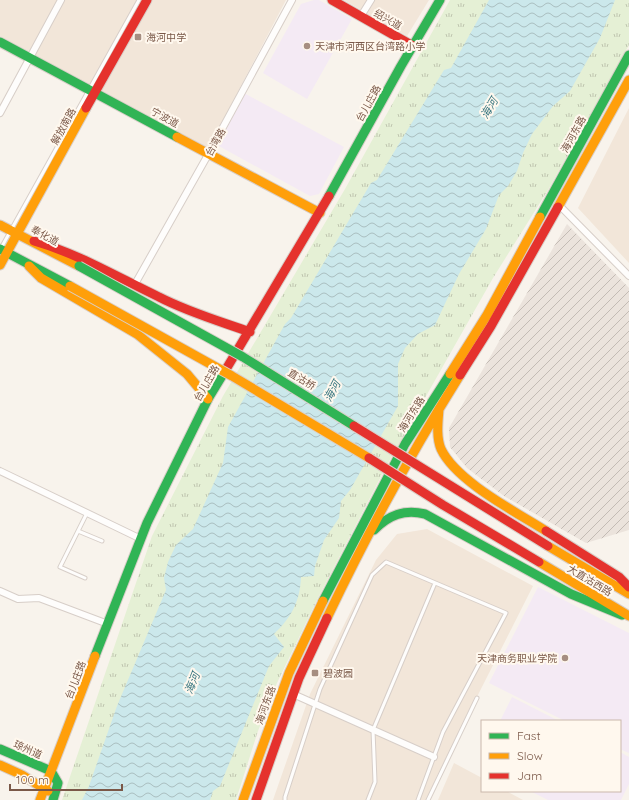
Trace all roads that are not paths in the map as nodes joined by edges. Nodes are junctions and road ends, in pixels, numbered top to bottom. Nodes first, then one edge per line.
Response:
1 (61, 0) edge
2 (139, 0) edge
3 (147, 0) edge
4 (292, 0) edge
5 (332, 0) edge
6 (371, 0) edge
7 (440, 0) edge
8 (361, 16) junction
9 (0, 42) edge
10 (413, 46) junction
11 (629, 55) edge
12 (29, 58) junction
13 (629, 80) edge
14 (92, 90) junction
15 (0, 113) edge
16 (209, 153) junction
17 (559, 205) junction
18 (320, 213) junction
19 (0, 225) edge
20 (13, 232) junction
21 (30, 240) junction
22 (2, 250) edge
23 (22, 260) junction
24 (0, 265) edge
25 (79, 266) joint
26 (629, 276) edge
27 (136, 284) junction
28 (250, 332) junction
29 (208, 399) junction
30 (439, 409) junction
31 (0, 471) edge
32 (87, 513) junction
33 (78, 531) junction
34 (141, 539) junction
35 (367, 539) junction
36 (102, 541) dead end
37 (548, 546) joint
38 (85, 578) dead end
39 (435, 583) junction
40 (629, 587) edge
41 (0, 591) edge
42 (629, 594) edge
43 (629, 617) edge
44 (108, 624) junction
45 (293, 694) junction
46 (477, 698) dead end
47 (315, 705) junction
48 (373, 730) junction
49 (0, 749) edge
50 (434, 757) junction
51 (0, 765) edge
52 (51, 771) junction
53 (44, 788) junction
54 (54, 798) edge
55 (40, 800) edge
56 (243, 800) edge
57 (256, 800) edge
58 (285, 800) edge
59 (368, 800) edge
60 (418, 800) edge
61 (428, 800) edge

1 - 12 street
2 - 14 lane, 解放南路
3 - 14 main road, 解放南路
4 - 16 street, 台湾路
5 - 8 main road, 绍兴道
6 - 8 street
7 - 10 main road, 台儿庄路
8 - 10 main road, 绍兴道
9 - 12 main road, 宁波道
10 - 18 main road, 台儿庄路
11 - 56 main road, 海河东路
12 - 14 main road, 宁波道
12 - 15 street
13 - 17 main road
14 - 16 main road, 宁波道
14 - 20 main road, 解放南路
16 - 18 main road, 宁波道
16 - 27 street, 台湾路
17 - 26 street
17 - 30 main road
18 - 28 main road, 台儿庄路
19 - 20 main road, 奉化道
20 - 21 main road, 奉化道
20 - 22 main road, 解放南路
21 - 25 main road, 奉化道
21 - 27 main road
22 - 23 main road
22 - 24 main road, 解放南路
23 - 29 main road
23 - 43 main road, 大直沽西路, bridge
25 - 37 main road, 直沽桥, bridge
27 - 28 main road
28 - 29 main road, 台儿庄路
29 - 34 main road, 台儿庄路
30 - 35 main road
30 - 40 main road
31 - 32 street
32 - 33 lane
32 - 34 street
33 - 36 lane
33 - 38 lane
34 - 44 main road, 台儿庄路
35 - 43 main road
35 - 45 main road
37 - 42 main road, 大直沽西路
39 - 47 lane
39 - 48 lane
39 - 50 lane
41 - 44 street
44 - 52 main road, 台儿庄路
45 - 47 street
45 - 57 main road
46 - 61 lane
47 - 48 street
47 - 58 lane
48 - 50 street
48 - 59 lane
49 - 52 main road, 琼州道
50 - 60 lane
51 - 53 main road
52 - 53 main road, 台儿庄路
52 - 54 main road
53 - 54 main road
53 - 55 main road, 台儿庄路

